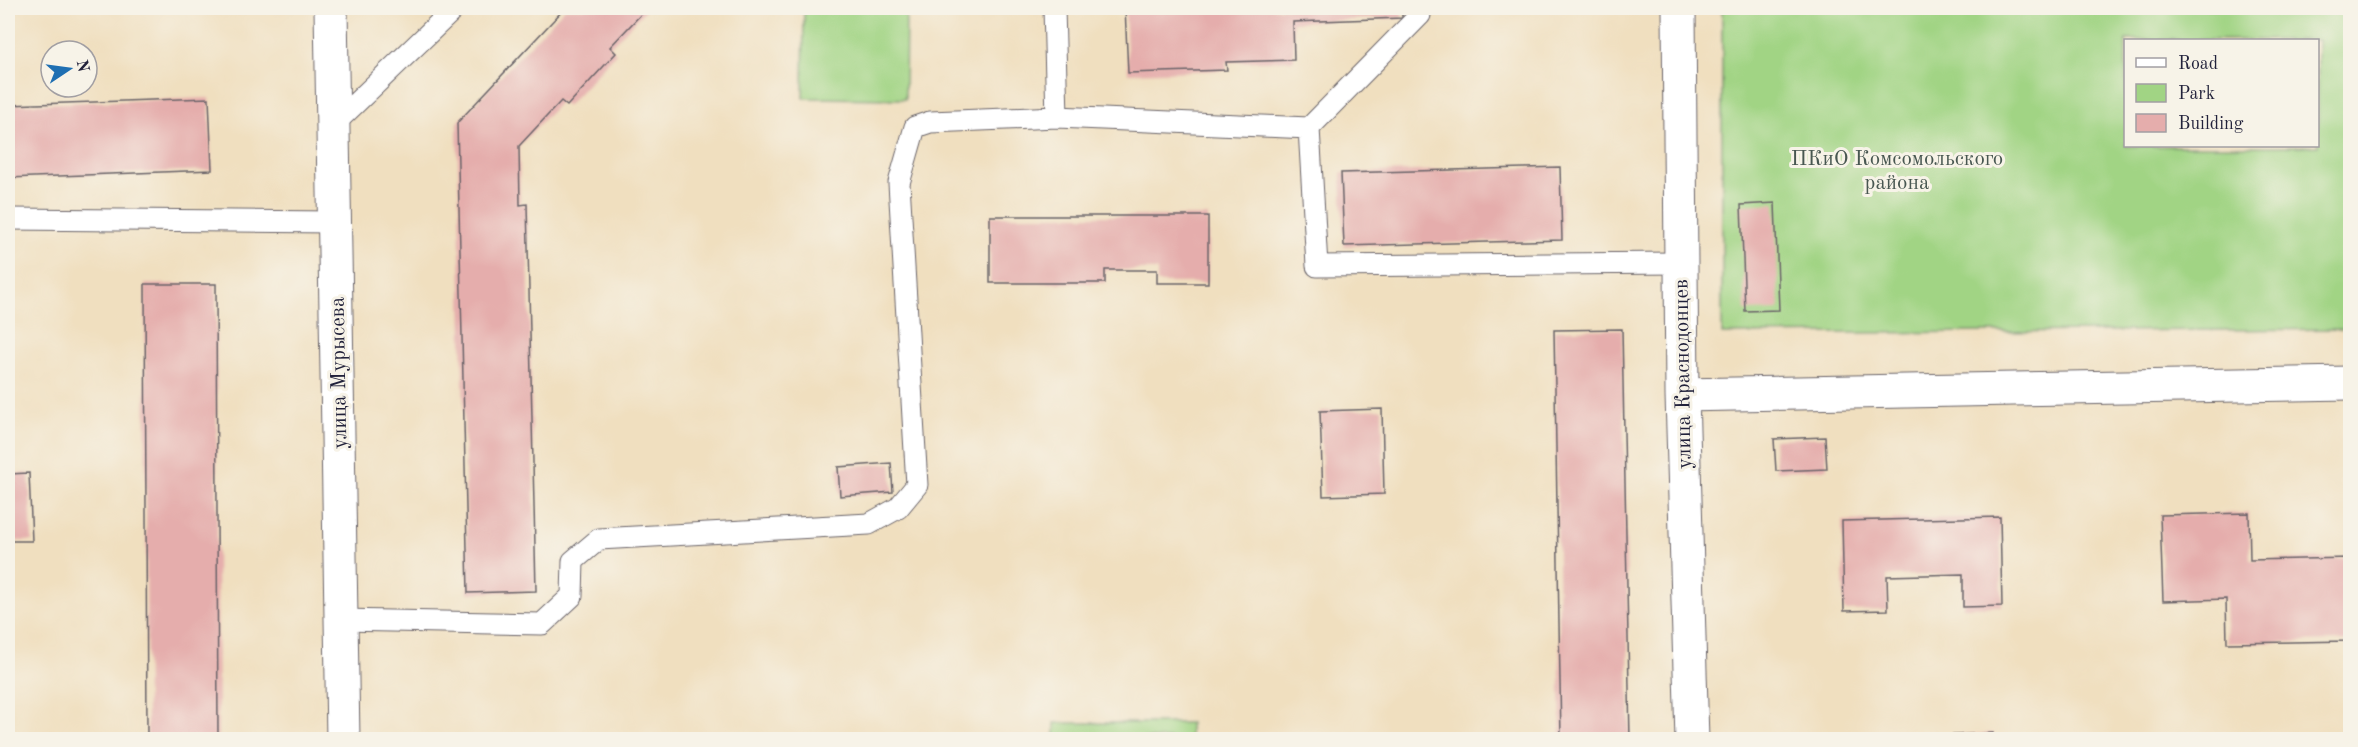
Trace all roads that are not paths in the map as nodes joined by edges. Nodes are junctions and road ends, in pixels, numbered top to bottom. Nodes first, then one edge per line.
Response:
1 (331, 8) edge
2 (455, 8) edge
3 (1054, 8) edge
4 (1420, 8) edge
5 (1679, 8) edge
6 (1057, 117) junction
7 (334, 124) junction
8 (1309, 128) junction
9 (8, 219) edge
10 (335, 222) junction
11 (1679, 263) junction
12 (2350, 383) edge
13 (1682, 394) junction
14 (341, 620) junction
15 (343, 740) edge
16 (1692, 740) edge

1 - 7 street, улица Мурысева
2 - 7 lane
3 - 6 lane
4 - 8 lane
5 - 11 street, улица Краснодонцев
6 - 8 lane
6 - 14 lane
7 - 10 street, улица Мурысева
8 - 11 lane
9 - 10 lane
10 - 14 street, улица Мурысева
11 - 13 street, улица Краснодонцев
12 - 13 street
13 - 16 street, улица Краснодонцев
14 - 15 street, улица Мурысева

